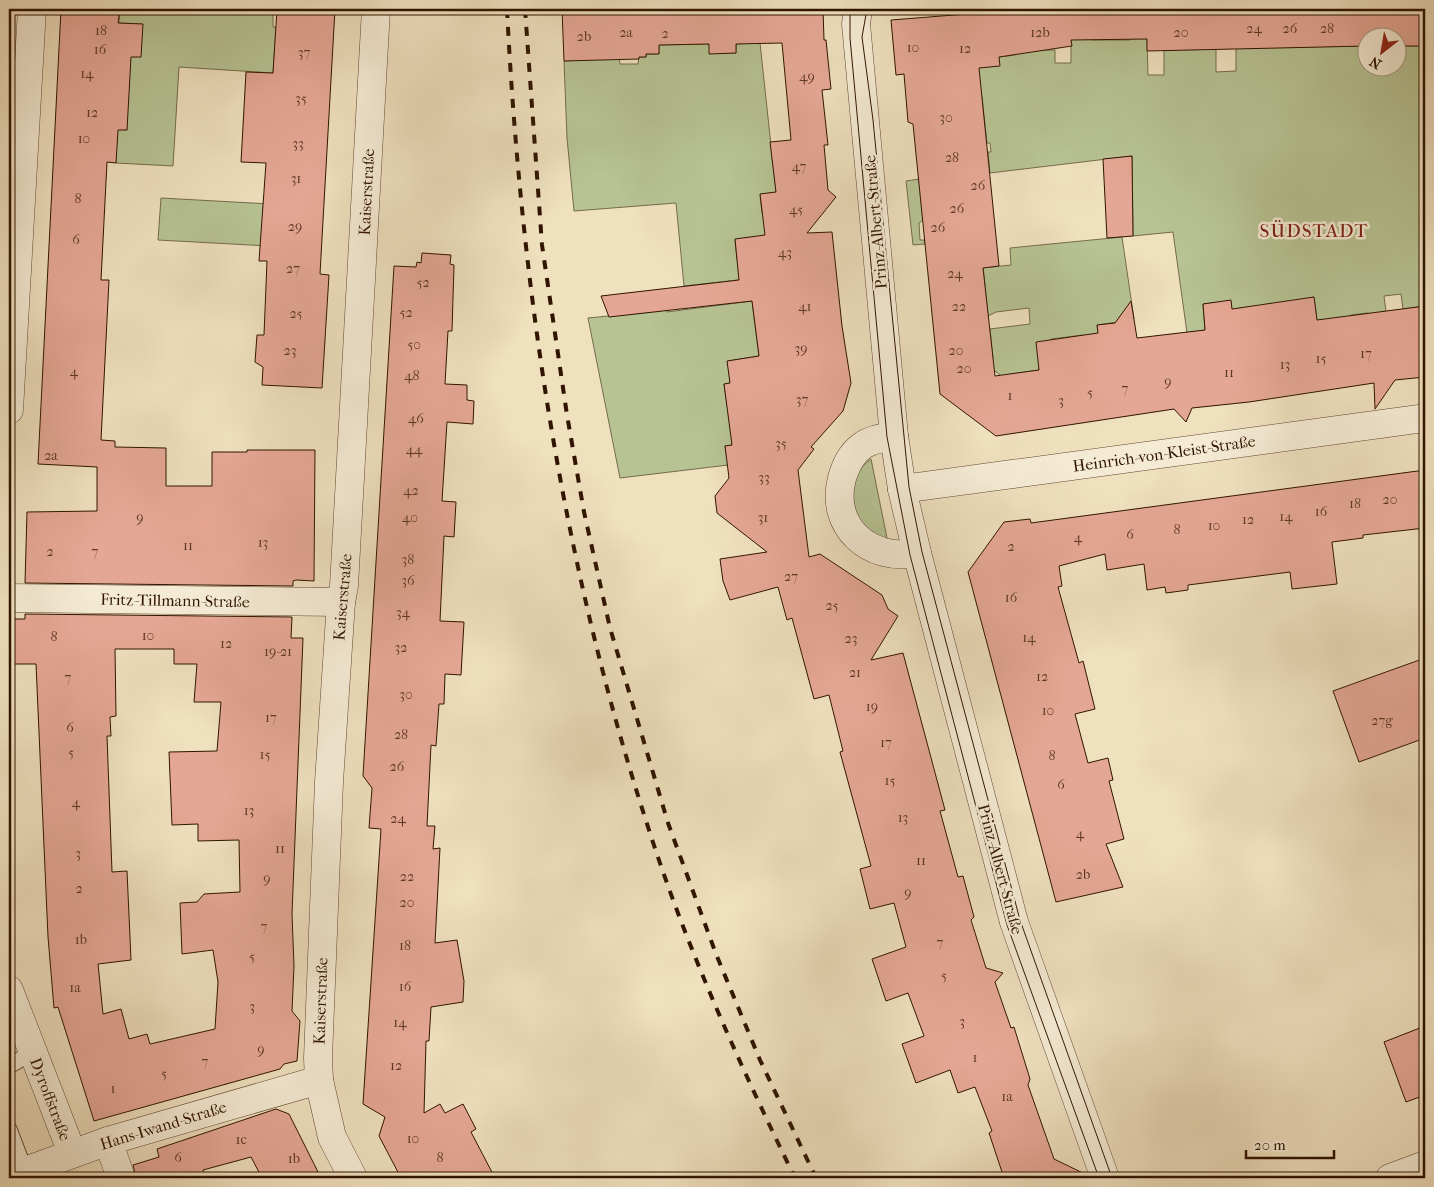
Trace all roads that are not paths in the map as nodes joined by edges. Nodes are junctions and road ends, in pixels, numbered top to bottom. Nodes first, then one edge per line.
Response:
1 (32, 9) edge
2 (858, 9) edge
3 (377, 12) edge
4 (9, 410) edge
5 (1425, 418) edge
6 (894, 436) junction
7 (902, 488) junction
8 (917, 553) junction
9 (9, 598) edge
10 (340, 602) junction
11 (9, 990) edge
12 (33, 1052) junction
13 (9, 1066) edge
14 (319, 1080) junction
15 (9, 1129) edge
16 (108, 1141) junction
17 (72, 1153) junction
18 (1425, 1165) edge
19 (17, 1174) edge
20 (121, 1178) edge
21 (353, 1178) edge
22 (1105, 1178) edge
23 (1390, 1178) edge

1 - 4 street
2 - 6 street, Prinz-Albert-Straße
3 - 10 street, Kaiserstraße
5 - 7 street, Heinrich-von-Kleist-Straße
6 - 7 street, Prinz-Albert-Straße
6 - 8 street
7 - 8 street, Prinz-Albert-Straße
8 - 22 street, Prinz-Albert-Straße
9 - 10 street, Fritz-Tillmann-Straße
10 - 14 street, Kaiserstraße
11 - 12 street, Dyroffstraße
12 - 13 lane
12 - 17 street, Dyroffstraße
14 - 16 street, Hans-Iwand-Straße
14 - 21 street, Kaiserstraße
15 - 19 lane
16 - 17 street, Hans-Iwand-Straße
16 - 20 street
17 - 19 street, Hans-Iwand-Straße
18 - 23 street

